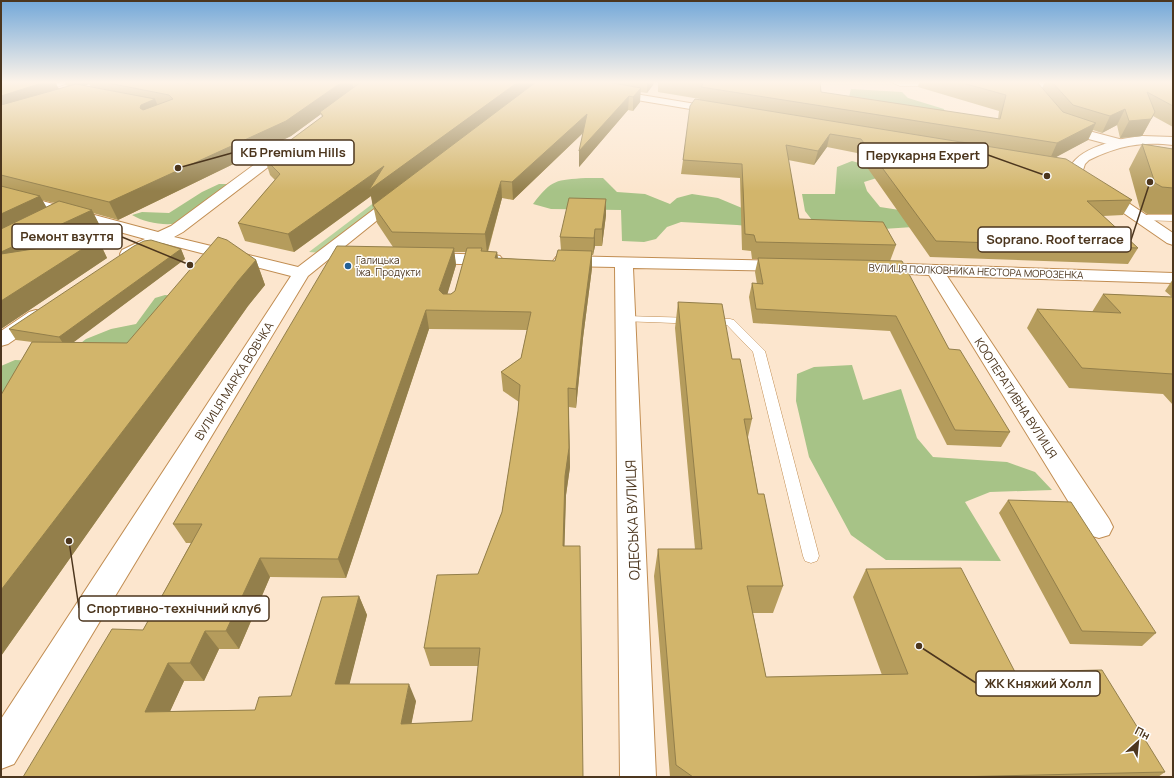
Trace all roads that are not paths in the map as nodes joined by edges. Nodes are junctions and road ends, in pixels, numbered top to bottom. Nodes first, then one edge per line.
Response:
1 (1055, 118) edge
2 (297, 139) edge
3 (1173, 141) edge
4 (1119, 143) junction
5 (411, 188) edge
6 (1, 194) edge
7 (68, 212) junction
8 (1140, 218) junction
9 (1173, 218) edge
10 (50, 221) edge
11 (160, 238) junction
12 (1173, 240) edge
13 (323, 256) junction
14 (346, 256) edge
15 (409, 258) edge
16 (512, 260) edge
17 (544, 261) edge
18 (624, 262) junction
19 (113, 264) edge
20 (800, 266) edge
21 (863, 268) edge
22 (934, 269) junction
23 (301, 273) junction
24 (1173, 278) edge
25 (47, 309) edge
26 (625, 319) junction
27 (1, 340) edge
28 (1099, 527) dead end
29 (811, 556) dead end
30 (1, 751) edge
31 (638, 777) edge

1 - 4 street
2 - 11 street
3 - 4 street
4 - 8 street
5 - 13 street, ВУЛИЦЯ МАРКА ВОВЧКА
6 - 7 street
7 - 10 street
7 - 11 street
8 - 9 lane
8 - 12 street
11 - 19 street
11 - 23 street
13 - 14 street
13 - 23 street, ВУЛИЦЯ МАРКА ВОВЧКА
15 - 16 street
17 - 18 street
18 - 20 street
18 - 26 street, ОДЕСЬКА ВУЛИЦЯ
21 - 22 street, ВУЛИЦЯ ПОЛКОВНИКА НЕСТОРА МОРОЗЕНКА
22 - 24 street, ВУЛИЦЯ ПОЛКОВНИКА НЕСТОРА МОРОЗЕНКА
22 - 28 street, КООПЕРАТИВНА ВУЛИЦЯ
23 - 30 street, ВУЛИЦЯ МАРКА ВОВЧКА
25 - 27 street
26 - 29 lane
26 - 31 street, ОДЕСЬКА ВУЛИЦЯ

